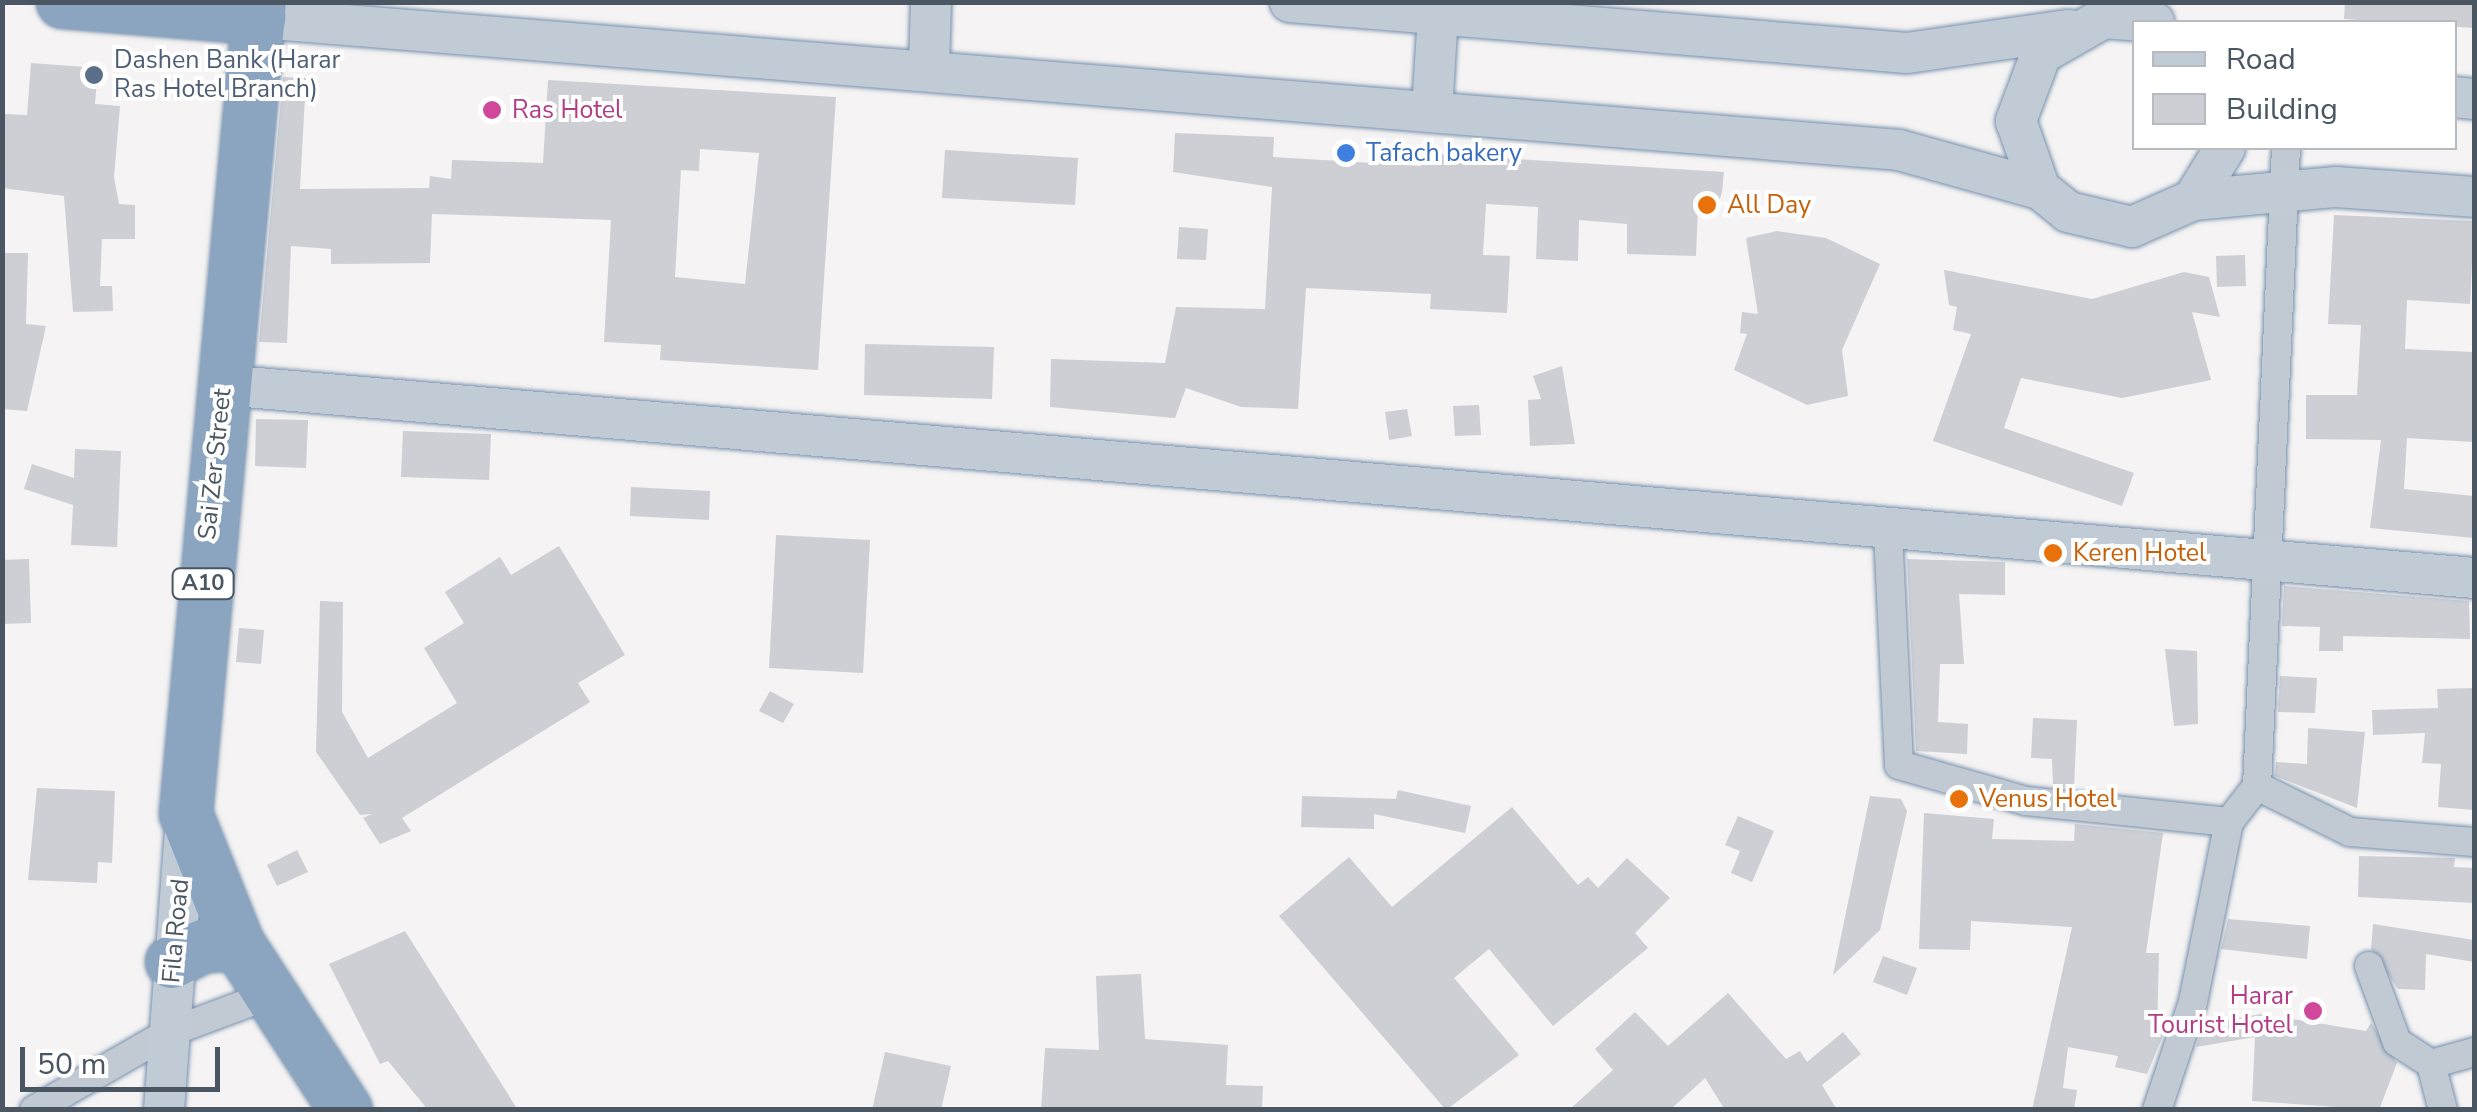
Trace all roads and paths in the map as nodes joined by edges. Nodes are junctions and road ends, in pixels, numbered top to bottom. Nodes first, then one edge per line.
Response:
1 (63, 2) edge
2 (931, 2) edge
3 (1290, 2) edge
4 (259, 10) edge
5 (1438, 15) junction
6 (519, 19) edge
7 (2132, 20) edge
8 (2069, 30) junction
9 (928, 66) junction
10 (1432, 110) junction
11 (2224, 150) edge
12 (2286, 150) edge
13 (2040, 189) junction
14 (2280, 192) junction
15 (2474, 197) edge
16 (2193, 200) junction
17 (223, 384) junction
18 (1888, 530) junction
19 (2268, 563) junction
20 (2474, 578) edge
21 (2257, 786) junction
22 (186, 814) junction
23 (2229, 822) junction
24 (2474, 842) edge
25 (238, 944) junction
26 (172, 962) junction
27 (2369, 966) dead end
28 (268, 995) junction
29 (168, 1033) junction
30 (2474, 1052) edge
31 (2431, 1064) junction
32 (34, 1110) edge
33 (164, 1110) edge
34 (346, 1110) edge
35 (2157, 1110) edge
36 (2442, 1110) edge

1 - 4 highway
2 - 9 main road
3 - 5 main road
4 - 6 main road
4 - 17 highway, Sai Zer Street / A10
5 - 8 main road
5 - 10 main road
6 - 9 main road
7 - 8 main road
8 - 13 main road
9 - 10 main road
10 - 13 main road
11 - 16 main road
12 - 14 street
13 - 16 main road
14 - 15 main road
14 - 16 main road
14 - 19 street
17 - 18 main road
17 - 22 highway, Sai Zer Street / A10
18 - 19 main road
18 - 23 street
19 - 20 main road
19 - 21 street
21 - 23 street
21 - 24 street
22 - 25 highway, Sai Zer Street / A10
22 - 26 main road, Fila Road
23 - 35 street
25 - 26 highway
25 - 28 highway, Sai Zer Street / A10
26 - 29 main road, Fila Road
27 - 31 street
28 - 29 street
28 - 34 highway, Sai Zer Street / A10
29 - 32 street
29 - 33 main road, Fila Road
30 - 31 street
31 - 36 street

